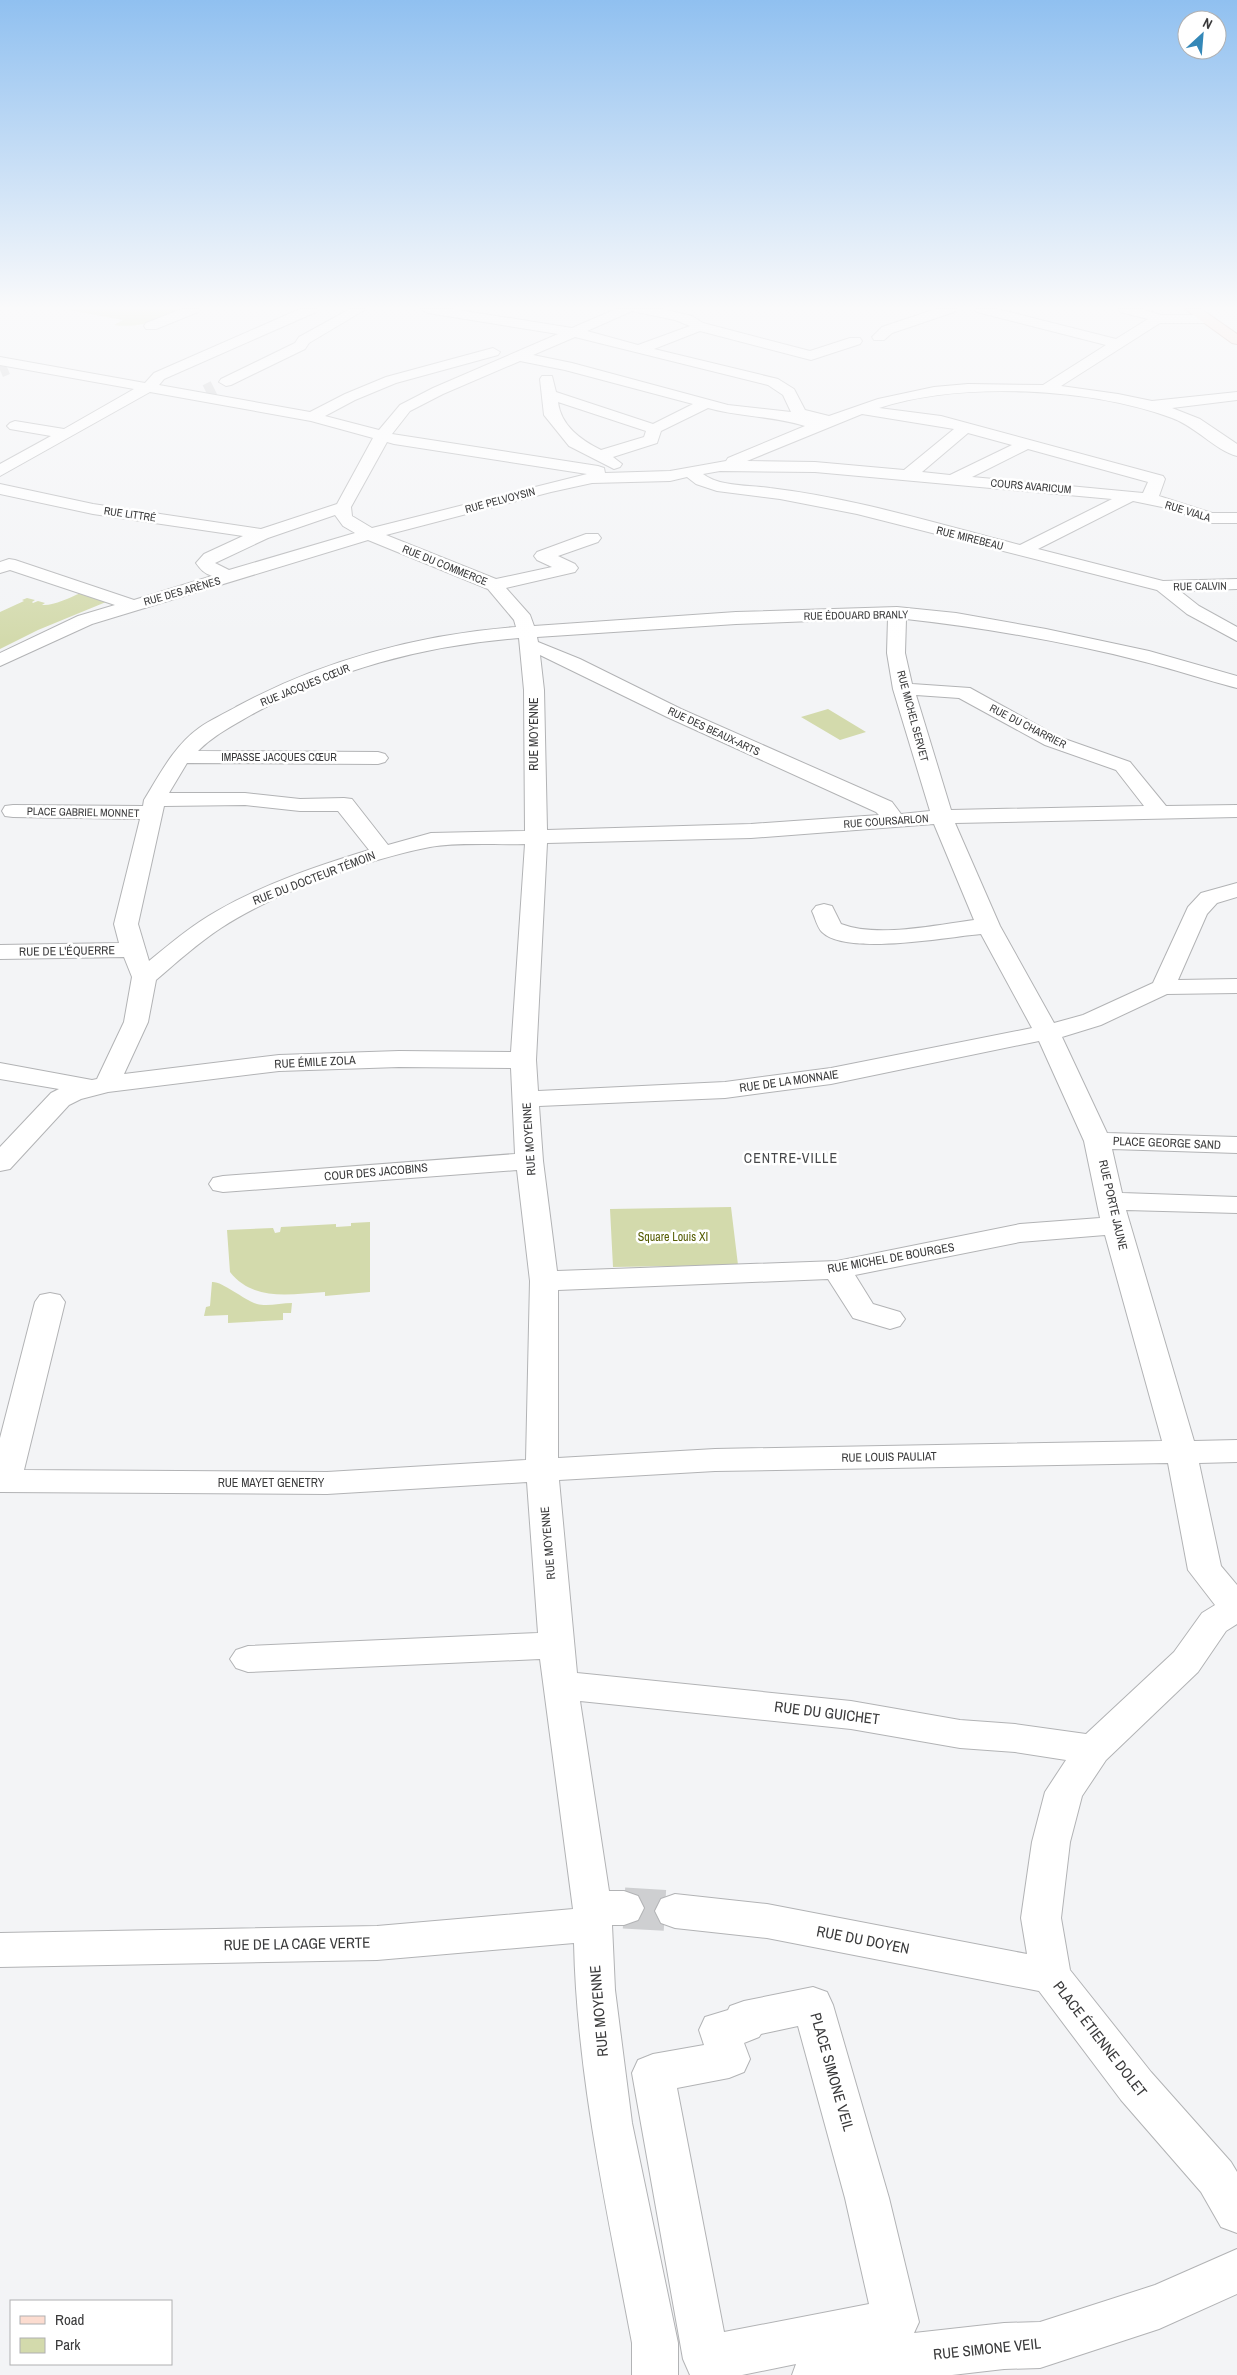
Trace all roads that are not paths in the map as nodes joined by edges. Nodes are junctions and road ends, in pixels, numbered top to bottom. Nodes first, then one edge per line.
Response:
1 (92, 420) edge
2 (322, 420) edge
3 (395, 420) edge
4 (556, 420) edge
5 (626, 420) edge
6 (673, 420) edge
7 (808, 420) edge
8 (817, 420) edge
9 (833, 420) edge
10 (932, 420) edge
11 (1185, 420) edge
12 (825, 423) junction
13 (15, 426) dead end
14 (965, 428) junction
15 (654, 429) junction
16 (67, 434) junction
17 (382, 436) junction
18 (1027, 444) junction
19 (599, 456) junction
20 (1236, 461) edge
21 (720, 466) junction
22 (0, 471) edge
23 (692, 473) junction
24 (632, 476) junction
25 (903, 476) junction
26 (608, 477) junction
27 (953, 480) junction
28 (885, 487) dead end
29 (0, 489) edge
30 (871, 498) dead end
31 (1139, 498) junction
32 (343, 507) junction
33 (857, 509) junction
34 (1231, 520) edge
35 (262, 534) junction
36 (369, 534) junction
37 (1237, 535) edge
38 (592, 538) dead end
39 (1021, 551) junction
40 (0, 568) edge
41 (230, 577) junction
42 (1237, 584) edge
43 (494, 585) junction
44 (1163, 586) junction
45 (132, 605) junction
46 (897, 612) junction
47 (1237, 635) edge
48 (529, 639) junction
49 (0, 660) edge
50 (1237, 682) edge
51 (903, 688) junction
52 (180, 757) junction
53 (378, 758) dead end
54 (154, 807) junction
55 (13, 811) dead end
56 (1237, 811) edge
57 (1160, 812) junction
58 (942, 817) junction
59 (895, 820) junction
60 (536, 837) junction
61 (382, 852) junction
62 (1237, 890) edge
63 (824, 911) dead end
64 (988, 926) junction
65 (133, 950) junction
66 (0, 952) edge
67 (144, 976) junction
68 (1237, 986) edge
69 (1164, 987) junction
70 (1048, 1034) junction
71 (523, 1060) junction
72 (0, 1071) edge
73 (100, 1086) junction
74 (526, 1099) junction
75 (1097, 1140) junction
76 (1237, 1145) edge
77 (529, 1161) junction
78 (0, 1163) edge
79 (223, 1184) dead end
80 (1237, 1205) edge
81 (1114, 1213) junction
82 (837, 1270) junction
83 (544, 1281) junction
84 (50, 1302) dead end
85 (890, 1319) dead end
86 (1181, 1451) junction
87 (1237, 1451) edge
88 (542, 1469) junction
89 (3, 1481) edge
90 (1236, 1608) edge
91 (557, 1645) junction
92 (248, 1660) dead end
93 (560, 1684) junction
94 (1093, 1750) junction
95 (675, 1911) tunnel mouth
96 (603, 1913) junction
97 (0, 1950) edge
98 (1051, 1976) junction
99 (1237, 2212) edge
100 (1237, 2271) edge
101 (706, 2359) joint
102 (655, 2375) edge
103 (815, 2375) edge

1 - 16 street
2 - 17 street
3 - 17 street
4 - 19 street
5 - 15 street
6 - 15 street
7 - 12 street
8 - 12 street
9 - 12 street
10 - 14 street
11 - 20 street
12 - 21 street
13 - 16 street
14 - 18 street
14 - 25 street
15 - 19 street
16 - 22 street
17 - 26 street
17 - 32 street
18 - 27 street
18 - 31 street
19 - 24 street
21 - 23 street, COURS AVARICUM
21 - 25 street, COURS AVARICUM
23 - 24 street, COURS AVARICUM
23 - 33 street, RUE MIREBEAU
24 - 26 street, RUE PELVOYSIN
25 - 27 street, COURS AVARICUM
25 - 28 street
26 - 36 street, RUE PELVOYSIN
27 - 31 street, COURS AVARICUM
29 - 35 street, RUE LITTRÉ
30 - 33 street
31 - 34 street, RUE VIALA
31 - 39 street
32 - 35 street
32 - 36 street, RUE DU COMMERCE
33 - 39 street, RUE MIREBEAU
34 - 37 street, RUE VIALA
35 - 41 street
36 - 41 street, RUE DES ARÈNES
36 - 43 street, RUE DU COMMERCE
38 - 43 street
39 - 44 street, RUE MIREBEAU
40 - 45 street
41 - 45 street, RUE DES ARÈNES
42 - 44 street, RUE CALVIN
43 - 48 street, RUE DU COMMERCE
44 - 47 street, RUE MIREBEAU
45 - 49 street, RUE DES ARÈNES
46 - 48 street, RUE ÉDOUARD BRANLY
46 - 50 street, RUE ÉDOUARD BRANLY
46 - 51 street, RUE MICHEL SERVET
48 - 52 street, RUE JACQUES CŒUR
48 - 59 street, RUE DES BEAUX-ARTS
48 - 60 street, RUE MOYENNE
51 - 57 street, RUE DU CHARRIER
51 - 58 street, RUE MICHEL SERVET
52 - 53 street, IMPASSE JACQUES CŒUR
52 - 54 street, RUE JACQUES CŒUR
54 - 55 street, PLACE GABRIEL MONNET
54 - 61 street, PLACE GABRIEL MONNET
54 - 65 street, RUE JACQUES CŒUR
56 - 57 street, RUE COURSARLON
57 - 58 street, RUE COURSARLON
58 - 59 street, RUE COURSARLON
58 - 64 street, RUE PORTE JAUNE
59 - 60 street, RUE COURSARLON
60 - 61 street, RUE DU DOCTEUR TÉMOIN
60 - 71 street, RUE MOYENNE
61 - 67 street, RUE DU DOCTEUR TÉMOIN
62 - 69 street
63 - 64 street
64 - 70 street, RUE PORTE JAUNE
65 - 66 street, RUE DE L'ÉQUERRE
65 - 67 street, RUE JACQUES CŒUR
67 - 73 street
68 - 69 street
69 - 70 street, RUE DE LA MONNAIE
70 - 74 street, RUE DE LA MONNAIE
70 - 75 street, RUE PORTE JAUNE
71 - 73 street, RUE ÉMILE ZOLA
71 - 74 street, RUE MOYENNE
72 - 73 street
73 - 78 street
74 - 77 street, RUE MOYENNE
75 - 76 street, PLACE GEORGE SAND
75 - 81 street, RUE PORTE JAUNE
77 - 79 street, COUR DES JACOBINS
77 - 83 street, RUE MOYENNE
80 - 81 street
81 - 82 street, RUE MICHEL DE BOURGES
81 - 86 street, RUE PORTE JAUNE
82 - 83 street, RUE MICHEL DE BOURGES
82 - 85 street
83 - 88 street, RUE MOYENNE
84 - 89 street
86 - 87 street, RUE LOUIS PAULIAT
86 - 88 street, RUE LOUIS PAULIAT
86 - 90 street, RUE PORTE JAUNE
88 - 89 street, RUE MAYET GENETRY
88 - 91 street, RUE MOYENNE
90 - 94 street, PLACE ÉTIENNE DOLET
91 - 92 street
91 - 93 street, RUE MOYENNE
93 - 94 street, RUE DU GUICHET
93 - 96 street, RUE MOYENNE
94 - 98 street, PLACE ÉTIENNE DOLET
95 - 98 street, RUE DU DOYEN
96 - 97 street, RUE DE LA CAGE VERTE
96 - 102 street, RUE MOYENNE
98 - 99 street, PLACE ÉTIENNE DOLET
100 - 103 street, RUE SIMONE VEIL
101 - 101 street, PLACE SIMONE VEIL

